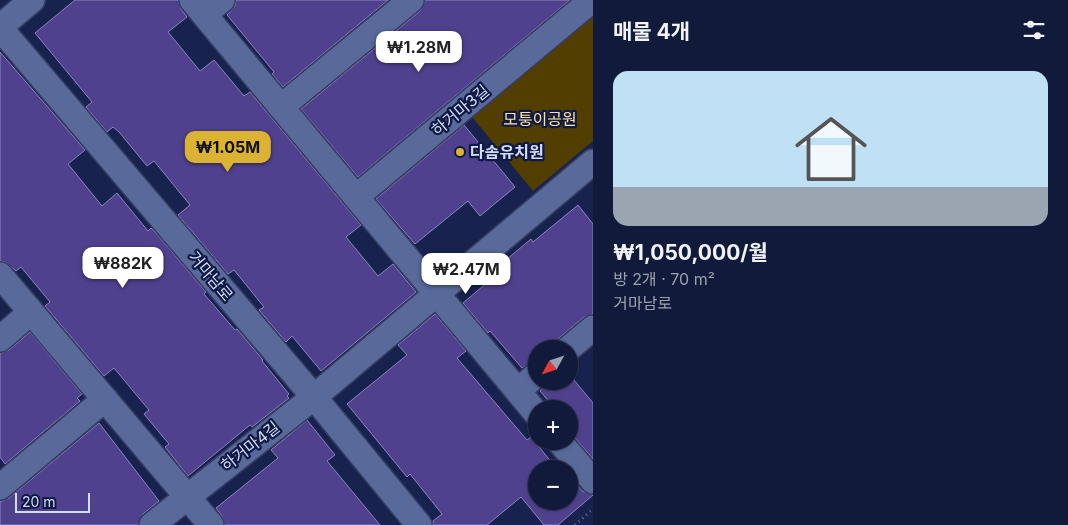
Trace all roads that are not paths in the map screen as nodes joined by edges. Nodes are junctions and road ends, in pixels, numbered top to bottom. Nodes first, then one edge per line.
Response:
1 (32, 0) edge
2 (411, 0) edge
3 (592, 0) edge
4 (206, 5) edge
5 (0, 28) edge
6 (281, 107) junction
7 (593, 162) edge
8 (356, 197) junction
9 (0, 275) edge
10 (436, 294) junction
11 (31, 312) junction
12 (593, 328) edge
13 (0, 339) edge
14 (578, 341) edge
15 (527, 383) edge
16 (314, 397) junction
17 (105, 399) junction
18 (532, 400) edge
19 (566, 450) edge
20 (593, 482) edge
21 (0, 487) edge
22 (187, 496) junction
23 (152, 525) edge
24 (211, 525) edge
25 (419, 525) edge

1 - 5 street
2 - 6 street
3 - 8 street, 하거마3길
4 - 6 street
5 - 16 street, 거마남로
6 - 8 street
7 - 10 street
8 - 10 street
9 - 11 street
10 - 15 street
10 - 16 street
11 - 13 street
11 - 17 street
12 - 14 street
15 - 18 street
16 - 22 street, 하거마4길
16 - 25 street, 거마남로
17 - 21 street
17 - 22 street
19 - 20 street
22 - 23 street, 하거마4길
22 - 24 street

